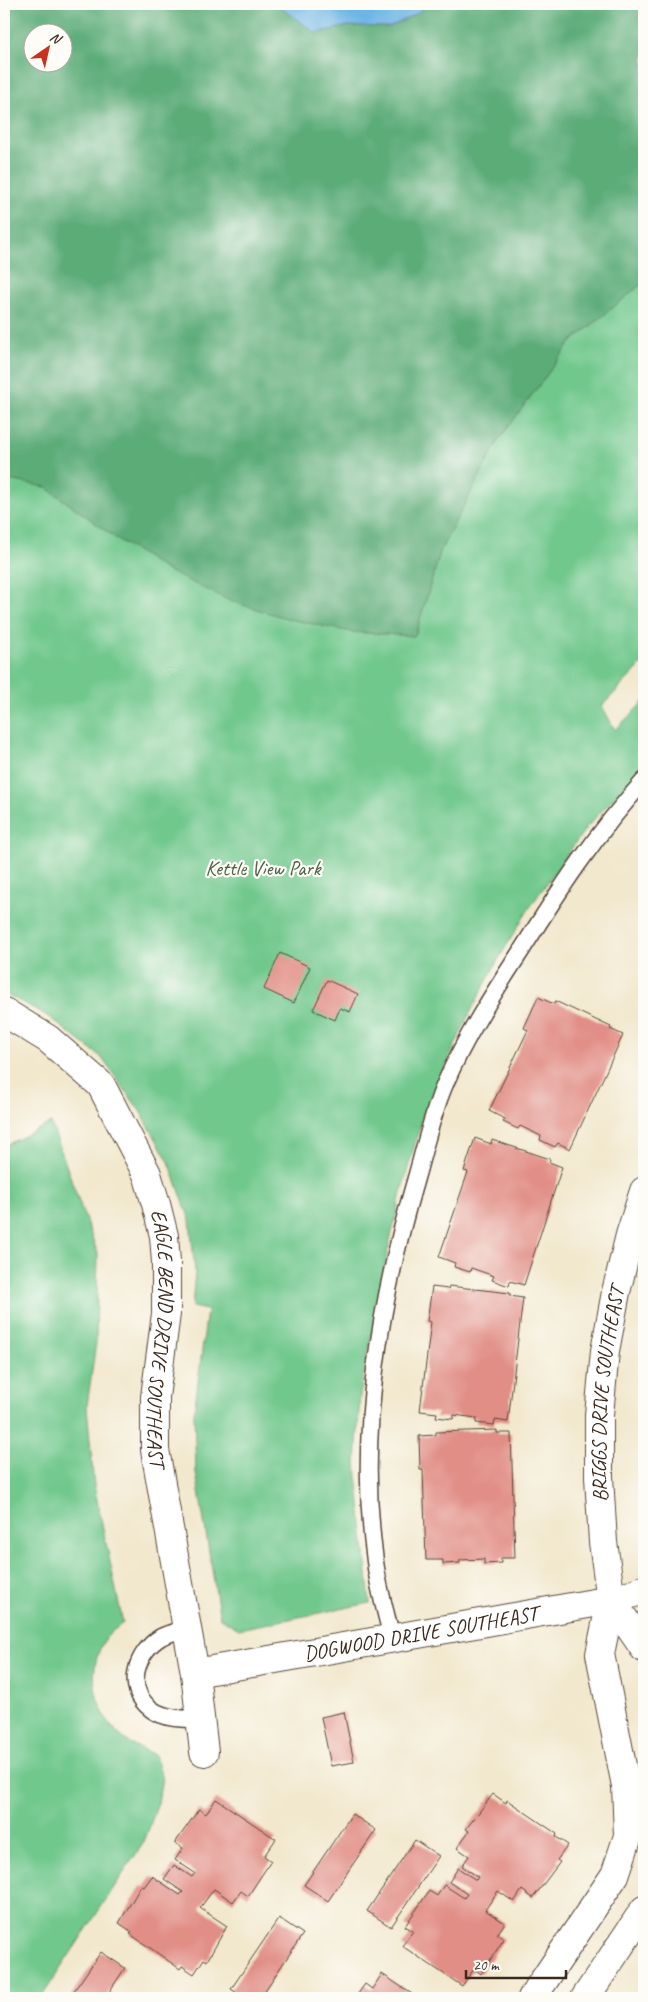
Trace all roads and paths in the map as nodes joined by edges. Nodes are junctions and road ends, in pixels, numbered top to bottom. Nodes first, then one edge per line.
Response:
1 (644, 781) edge
2 (4, 1012) edge
3 (644, 1191) edge
4 (644, 1590) edge
5 (611, 1600) junction
6 (187, 1628) junction
7 (392, 1638) junction
8 (644, 1648) edge
9 (195, 1673) junction
10 (200, 1719) junction
11 (204, 1752) dead end
12 (644, 1910) edge
13 (532, 1998) edge
14 (585, 1998) edge

1 - 7 lane
2 - 6 street, EAGLE BEND DRIVE SOUTHEAST
3 - 5 street, BRIGGS DRIVE SOUTHEAST
4 - 5 street, DOGWOOD DRIVE SOUTHEAST
5 - 7 street, DOGWOOD DRIVE SOUTHEAST
5 - 8 street, BRIGGS DRIVE SOUTHEAST
5 - 13 street, BRIGGS DRIVE SOUTHEAST
6 - 9 street, EAGLE BEND DRIVE SOUTHEAST
6 - 10 lane
7 - 9 street, DOGWOOD DRIVE SOUTHEAST
9 - 10 street, EAGLE BEND DRIVE SOUTHEAST
10 - 11 street, EAGLE BEND DRIVE SOUTHEAST
12 - 14 street

